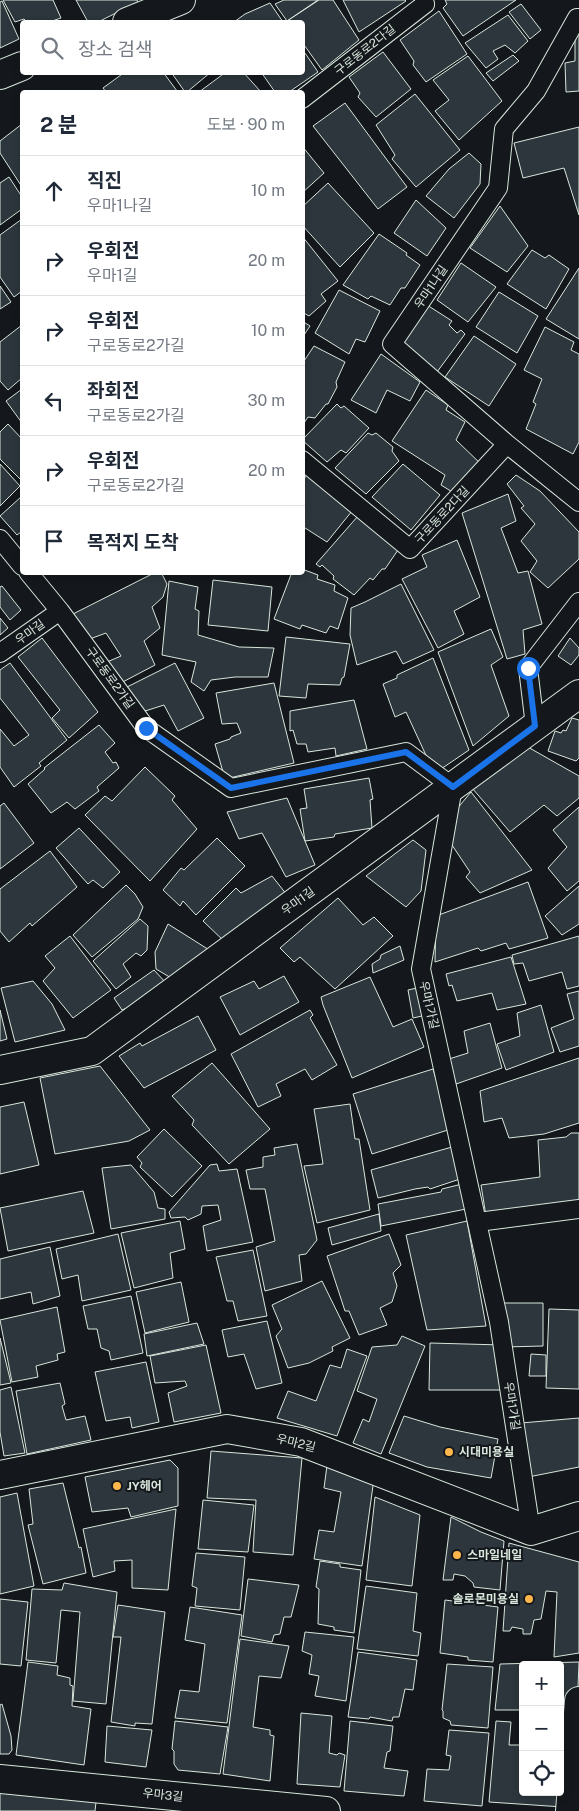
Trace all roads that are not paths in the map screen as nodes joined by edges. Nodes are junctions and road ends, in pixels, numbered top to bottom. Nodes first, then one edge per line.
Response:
1 (180, 0) edge
2 (424, 0) edge
3 (579, 18) edge
4 (132, 20) edge
5 (20, 67) edge
6 (0, 75) edge
7 (305, 97) edge
8 (507, 444) junction
9 (305, 462) edge
10 (579, 502) edge
11 (0, 539) edge
12 (20, 564) edge
13 (30, 575) edge
14 (579, 602) edge
15 (60, 611) junction
16 (0, 654) edge
17 (579, 694) edge
18 (535, 726) junction
19 (453, 787) junction
20 (0, 1070) edge
21 (579, 1209) edge
22 (478, 1222) junction
23 (0, 1475) edge
24 (579, 1516) edge
25 (531, 1531) junction
26 (579, 1701) edge
27 (0, 1779) edge
28 (326, 1811) edge
29 (570, 1811) edge

1 - 4 street
2 - 7 lane, 구로동로2다길
3 - 8 lane, 우마1나길
5 - 6 street
8 - 9 lane, 구로동로2다길
8 - 10 lane, 우마1나길
11 - 12 lane
13 - 15 lane, 구로동로2가길
14 - 18 lane
15 - 16 lane, 우마길
15 - 19 lane, 구로동로2가길
17 - 18 street, 우마1길
18 - 19 street, 우마1길
19 - 20 street, 우마1길
19 - 22 lane, 우마1가길
21 - 22 lane
22 - 25 lane, 우마1가길
23 - 25 street, 우마2길
24 - 25 street
26 - 29 street
27 - 28 street, 우마3길

